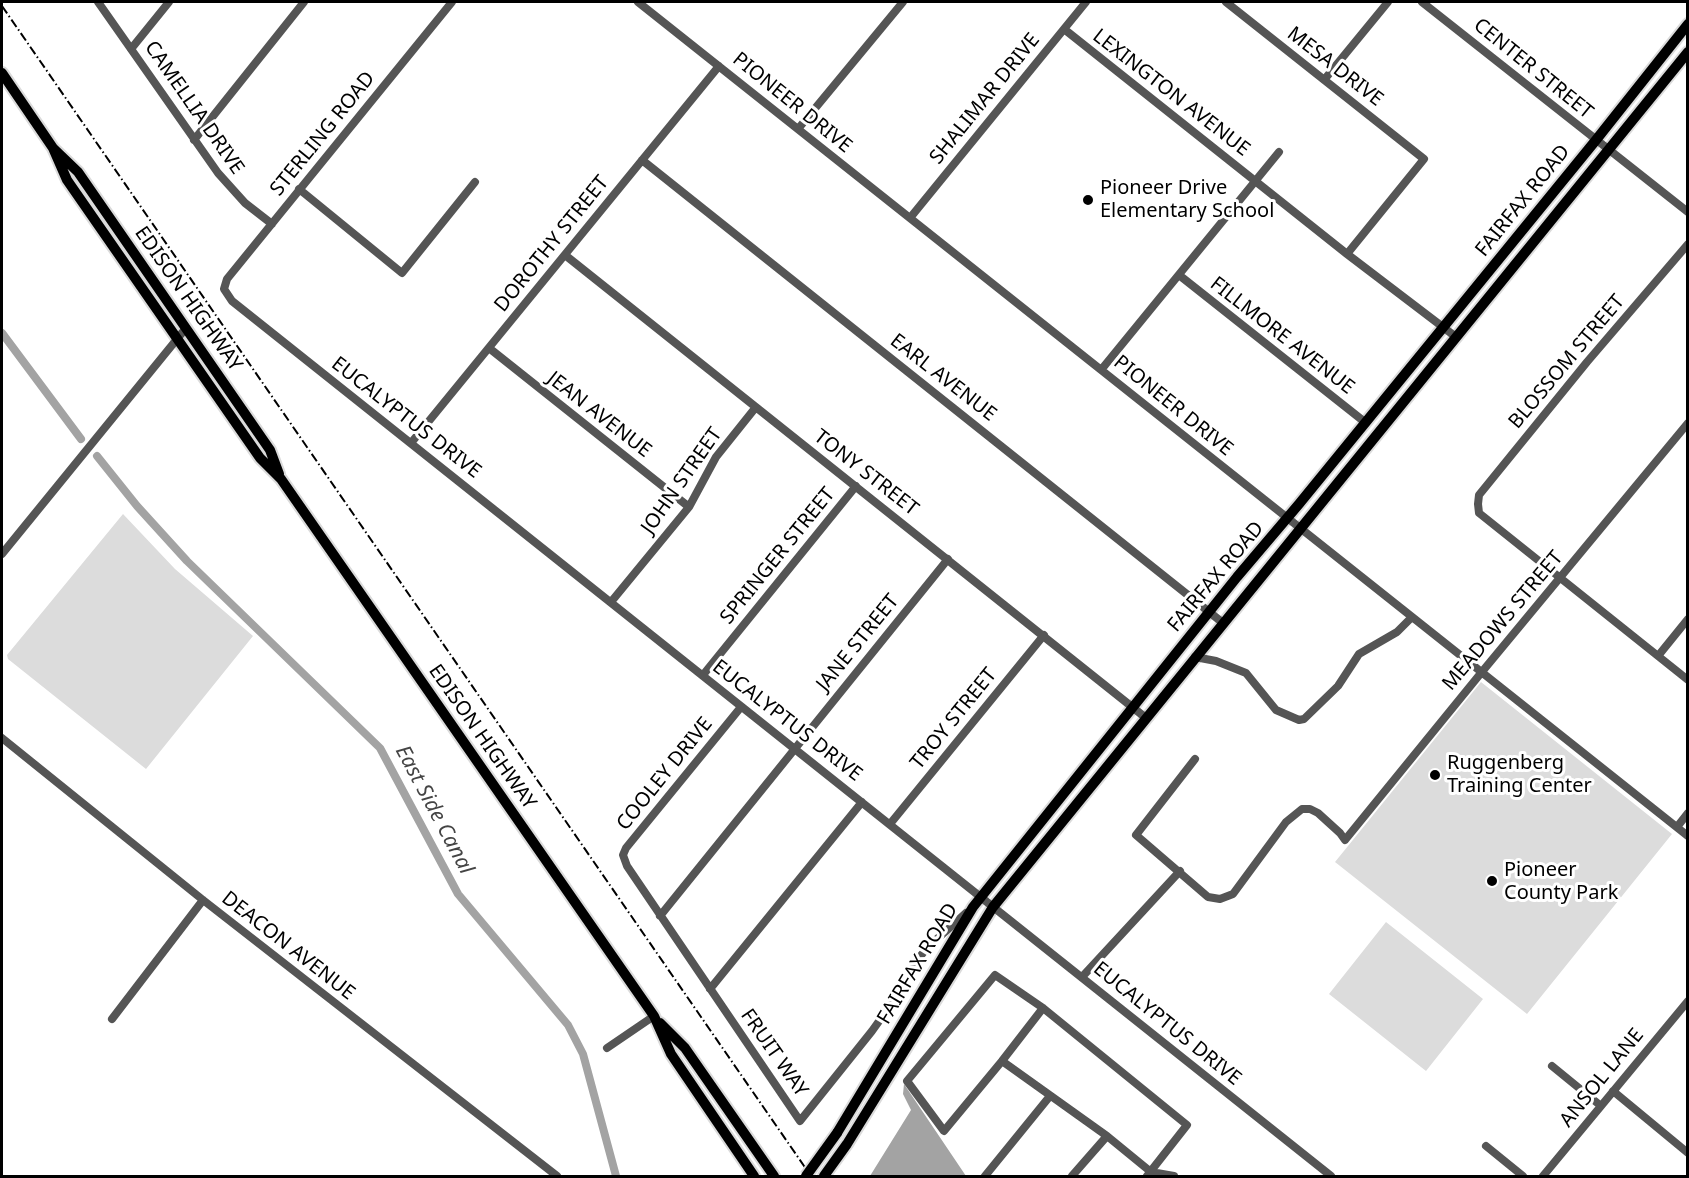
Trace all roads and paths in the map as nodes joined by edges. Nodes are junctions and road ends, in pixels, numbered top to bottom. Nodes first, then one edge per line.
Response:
1 (98, 2) edge
2 (169, 2) edge
3 (304, 2) edge
4 (450, 2) edge
5 (638, 2) edge
6 (903, 2) edge
7 (1086, 2) edge
8 (1226, 2) edge
9 (1388, 2) edge
10 (1422, 2) edge
11 (1688, 24) edge
12 (1064, 29) junction
13 (131, 49) junction
14 (1688, 52) edge
15 (718, 66) junction
16 (2, 73) edge
17 (1324, 80) junction
18 (798, 129) junction
19 (194, 140) junction
20 (1596, 141) junction
21 (53, 148) junction
22 (1608, 150) junction
23 (1279, 152) dead end
24 (642, 160) junction
25 (1256, 181) junction
26 (475, 182) dead end
27 (299, 189) junction
28 (1688, 213) edge
29 (910, 218) junction
30 (272, 224) junction
31 (1688, 243) edge
32 (1347, 254) junction
33 (565, 255) junction
34 (1179, 275) junction
35 (224, 290) joint
36 (1444, 327) junction
37 (186, 328) junction
38 (1456, 337) junction
39 (178, 339) junction
40 (489, 348) junction
41 (1101, 370) junction
42 (756, 407) junction
43 (1366, 423) junction
44 (1688, 423) edge
45 (411, 443) junction
46 (281, 479) junction
47 (856, 486) junction
48 (689, 507) junction
49 (1287, 519) junction
50 (1299, 529) junction
51 (2, 554) edge
52 (948, 559) junction
53 (1559, 578) junction
54 (611, 602) junction
55 (1209, 611) junction
56 (1411, 618) junction
57 (1688, 620) edge
58 (1222, 623) junction
59 (1044, 635) junction
60 (1658, 656) junction
61 (1195, 657) junction
62 (1481, 673) junction
63 (703, 675) junction
64 (1688, 680) edge
65 (741, 706) junction
66 (1133, 707) junction
67 (1146, 718) junction
68 (2, 738) edge
69 (794, 748) junction
70 (1195, 759) dead end
71 (862, 802) junction
72 (1688, 813) edge
73 (890, 824) junction
74 (1677, 827) junction
75 (1688, 836) edge
76 (627, 866) joint
77 (1180, 871) junction
78 (981, 899) junction
79 (203, 900) junction
80 (993, 907) junction
81 (973, 908) junction
82 (660, 916) junction
83 (1082, 977) junction
84 (710, 989) junction
85 (1688, 1001) edge
86 (1043, 1008) junction
87 (654, 1016) junction
88 (112, 1019) dead end
89 (608, 1048) dead end
90 (1002, 1061) junction
91 (1552, 1066) dead end
92 (1613, 1091) junction
93 (1050, 1096) junction
94 (1601, 1106) junction
95 (1107, 1136) junction
96 (1486, 1146) dead end
97 (1688, 1153) edge
98 (1149, 1174) edge
99 (557, 1176) edge
100 (754, 1176) edge
101 (774, 1176) edge
102 (806, 1176) edge
103 (824, 1176) edge
104 (986, 1176) edge
105 (1072, 1176) edge
106 (1174, 1176) edge
107 (1331, 1176) edge
108 (1523, 1176) edge
109 (1543, 1176) edge

1 - 13 street, CAMELLIA DRIVE
2 - 13 street
3 - 19 street
4 - 27 street, STERLING ROAD
5 - 15 street, PIONEER DRIVE
6 - 18 street
7 - 12 street, SHALIMAR DRIVE
8 - 17 street, MESA DRIVE
9 - 17 street
10 - 20 street, CENTER STREET
11 - 20 main road, FAIRFAX ROAD
12 - 25 street, LEXINGTON AVENUE
12 - 29 street, SHALIMAR DRIVE
13 - 19 street, CAMELLIA DRIVE
14 - 22 main road, FAIRFAX ROAD
15 - 18 street, PIONEER DRIVE
15 - 24 street, DOROTHY STREET
16 - 21 main road, EDISON HIGHWAY
17 - 32 street, MESA DRIVE
18 - 29 street, PIONEER DRIVE
19 - 30 street, CAMELLIA DRIVE
20 - 22 street, CENTER STREET
20 - 36 main road, FAIRFAX ROAD
21 - 37 main road, EDISON HIGHWAY
21 - 39 main road, EDISON HIGHWAY
22 - 28 street, CENTER STREET
22 - 38 main road, FAIRFAX ROAD
23 - 25 street
24 - 33 street, DOROTHY STREET
24 - 55 street, EARL AVENUE
25 - 32 street, LEXINGTON AVENUE
25 - 34 street
26 - 27 street
27 - 30 street, STERLING ROAD
29 - 41 street, PIONEER DRIVE
30 - 35 street, STERLING ROAD
31 - 53 street, BLOSSOM STREET
32 - 36 street, LEXINGTON AVENUE
33 - 40 street, DOROTHY STREET
33 - 42 street, TONY STREET
34 - 41 street
34 - 43 street, FILLMORE AVENUE
35 - 45 street, EUCALYPTUS DRIVE
36 - 38 street, LEXINGTON AVENUE
36 - 43 main road, FAIRFAX ROAD
37 - 39 street
37 - 46 main road, EDISON HIGHWAY
38 - 50 main road, FAIRFAX ROAD
39 - 46 main road, EDISON HIGHWAY
39 - 51 street
40 - 45 street, DOROTHY STREET
40 - 48 street, JEAN AVENUE
41 - 49 street, PIONEER DRIVE
42 - 47 street, TONY STREET
42 - 48 street, JOHN STREET
43 - 49 main road, FAIRFAX ROAD
44 - 53 street, MEADOWS STREET
45 - 54 street, EUCALYPTUS DRIVE
46 - 87 main road, EDISON HIGHWAY
47 - 52 street, TONY STREET
47 - 63 street, SPRINGER STREET
48 - 54 street, JOHN STREET
49 - 50 street, PIONEER DRIVE
49 - 55 main road, FAIRFAX ROAD
50 - 56 street, PIONEER DRIVE
50 - 58 main road, FAIRFAX ROAD
52 - 59 street, TONY STREET
52 - 69 street, JANE STREET
53 - 60 street
53 - 62 street, MEADOWS STREET
54 - 63 street, EUCALYPTUS DRIVE
55 - 58 street, EARL AVENUE
55 - 66 main road, FAIRFAX ROAD
56 - 61 street
56 - 62 street, PIONEER DRIVE
57 - 60 street
58 - 61 main road, FAIRFAX ROAD
59 - 66 street, TONY STREET
59 - 73 street, TROY STREET
60 - 64 street
61 - 67 main road, FAIRFAX ROAD
62 - 74 street, PIONEER DRIVE
62 - 77 street, MEADOWS STREET
63 - 65 street, EUCALYPTUS DRIVE
65 - 69 street, EUCALYPTUS DRIVE
65 - 76 street, COOLEY DRIVE
66 - 67 street, TONY STREET
66 - 78 main road, FAIRFAX ROAD
67 - 80 main road, FAIRFAX ROAD
68 - 79 street, DEACON AVENUE
69 - 71 street, EUCALYPTUS DRIVE
69 - 82 street, JANE STREET
70 - 77 street
71 - 73 street, EUCALYPTUS DRIVE
71 - 84 street
72 - 74 street
73 - 78 street, EUCALYPTUS DRIVE
74 - 75 street, PIONEER DRIVE
76 - 82 street, FRUIT WAY
77 - 83 street
78 - 80 street, EUCALYPTUS DRIVE
78 - 81 main road, FAIRFAX ROAD
79 - 88 street
79 - 99 street, DEACON AVENUE
80 - 83 street, EUCALYPTUS DRIVE
80 - 103 main road, FAIRFAX ROAD
81 - 84 street, FRUIT WAY
81 - 102 main road, FAIRFAX ROAD, bridge
82 - 84 street, FRUIT WAY
83 - 107 street, EUCALYPTUS DRIVE
85 - 92 street, ANSOL LANE
86 - 90 street
86 - 90 street
86 - 98 street
87 - 89 street
87 - 100 main road, EDISON HIGHWAY
87 - 101 main road, EDISON HIGHWAY
90 - 93 street
91 - 94 street
92 - 94 street, ANSOL LANE
92 - 97 street
93 - 95 street
93 - 104 street
94 - 109 street, ANSOL LANE
95 - 98 street
95 - 105 street
96 - 108 street
98 - 106 street

